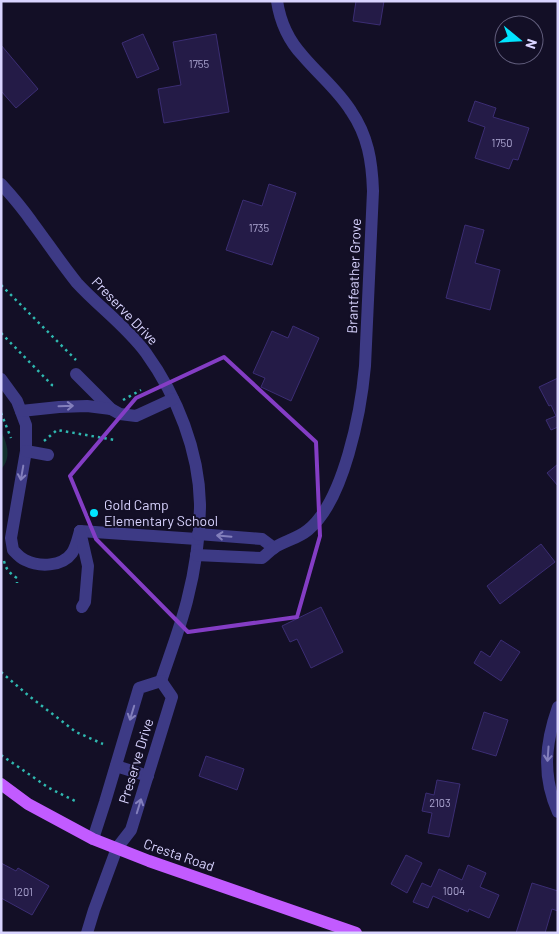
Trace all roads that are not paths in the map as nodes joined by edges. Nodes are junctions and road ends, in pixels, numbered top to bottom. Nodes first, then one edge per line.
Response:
1 (277, 1) edge
2 (1, 184) edge
3 (79, 369) road end
4 (1, 380) edge
5 (173, 399) junction
6 (114, 403) junction
7 (21, 411) junction
8 (26, 451) junction
9 (48, 455) dead end
10 (80, 531) junction
11 (198, 536) junction
12 (274, 548) junction
13 (7, 552) edge
14 (196, 555) junction
15 (82, 607) dead end
16 (162, 681) junction
17 (558, 707) edge
18 (116, 766) junction
19 (148, 776) junction
20 (1, 784) edge
21 (558, 812) edge
22 (93, 839) junction
23 (116, 848) junction
24 (87, 933) edge
25 (356, 933) edge

1 - 12 street, Brantfeather Grove
2 - 5 street, Preserve Drive
3 - 6 street
4 - 7 street
5 - 6 street
5 - 11 street, Preserve Drive
7 -> 6 street
7 - 8 street
8 - 9 street
8 -> 13 street
10 - 11 street
10 - 13 street
10 - 15 street
12 -> 11 street
11 - 14 street, Preserve Drive
12 - 14 street, Brantfeather Grove
14 - 16 street, Preserve Drive
16 -> 18 street, Preserve Drive
16 - 19 street, Preserve Drive
17 -> 21 street
18 - 19 street
18 - 22 street, Preserve Drive
23 -> 19 street, Preserve Drive
20 - 22 main road, Cresta Road
22 - 23 main road, Cresta Road
23 - 24 street, Preserve Drive
23 - 25 main road, Cresta Road

